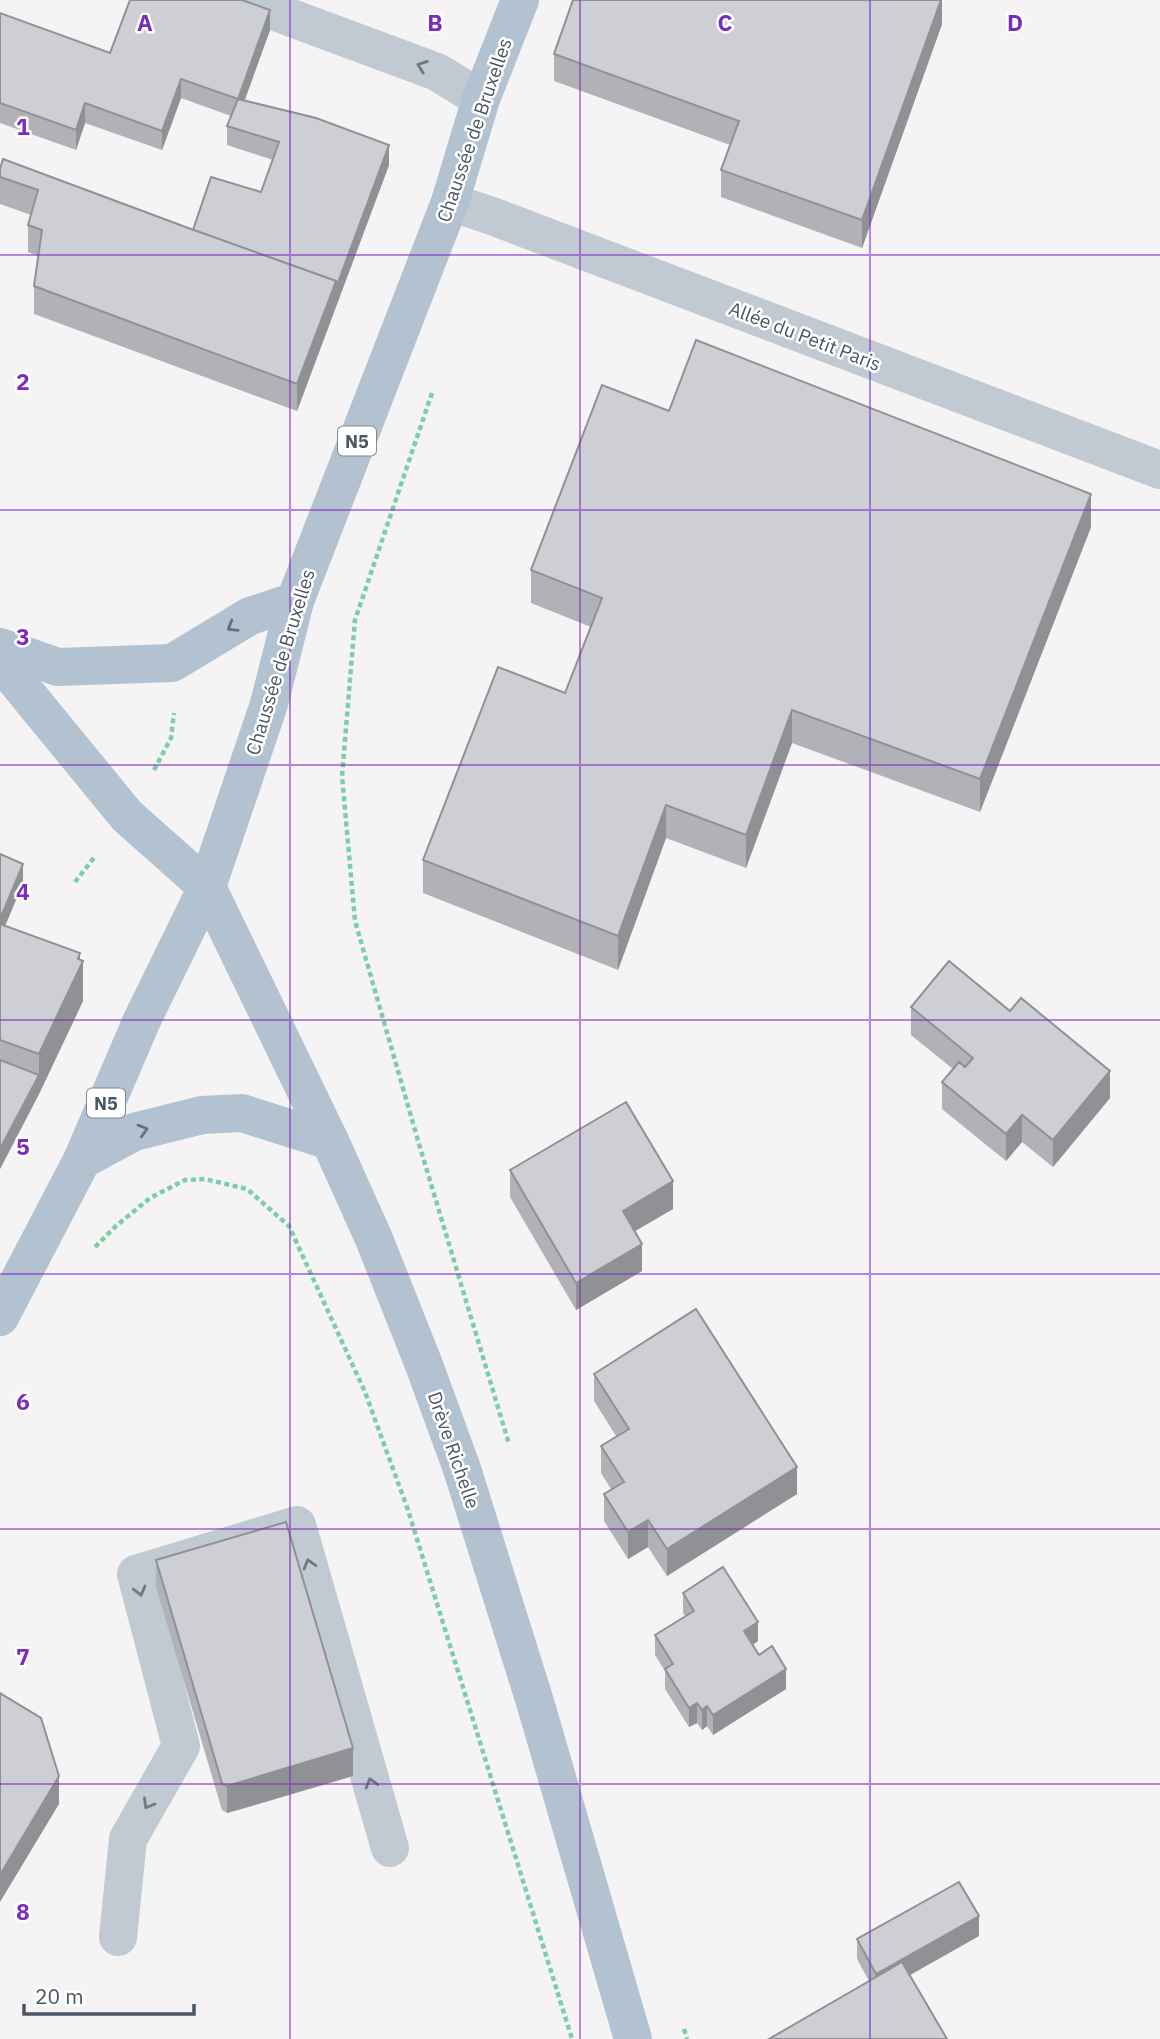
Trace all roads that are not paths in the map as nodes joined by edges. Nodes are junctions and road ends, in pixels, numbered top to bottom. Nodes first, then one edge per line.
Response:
1 (243, 0) edge
2 (520, 0) edge
3 (481, 99) junction
4 (450, 202) junction
5 (1160, 470) edge
6 (295, 601) junction
7 (0, 648) edge
8 (0, 661) edge
9 (207, 887) junction
10 (330, 1142) junction
11 (82, 1160) junction
12 (0, 1317) edge
13 (390, 1848) dead end
14 (118, 1937) dead end
15 (633, 2039) edge

3 -> 1 street
2 - 3 main road, Chaussée de Bruxelles / N5
3 - 4 main road, Chaussée de Bruxelles / N5
4 - 5 street, Allée du Petit Paris
4 - 6 main road, Chaussée de Bruxelles / N5
6 -> 7 main road
6 - 9 main road, Chaussée de Bruxelles / N5
8 - 9 main road
9 - 10 main road, Drève Richelle
9 - 11 main road, Chaussée de Bruxelles / N5
11 -> 10 main road
10 - 15 main road, Drève Richelle
11 - 12 main road, Chaussée de Bruxelles / N5
13 -> 14 street

